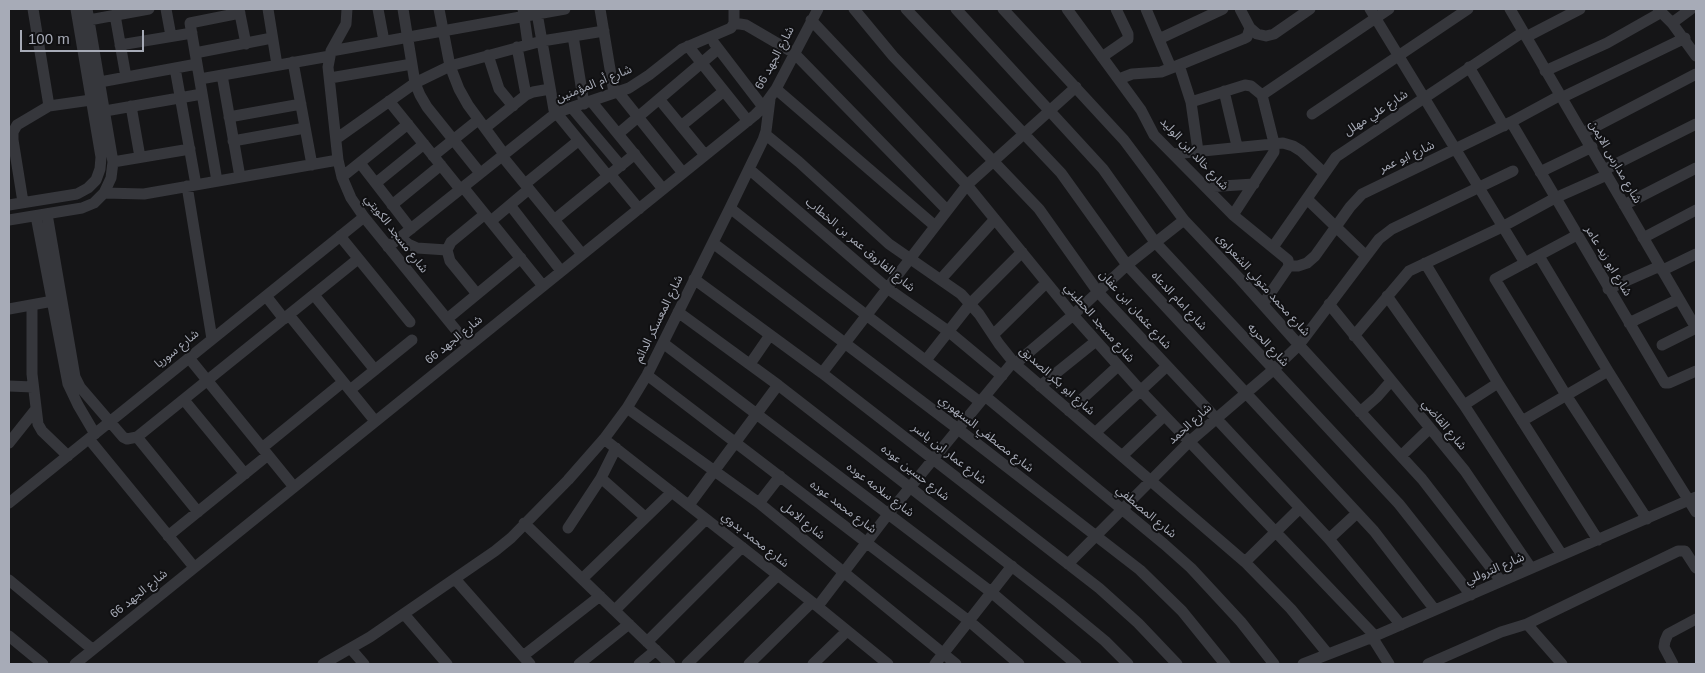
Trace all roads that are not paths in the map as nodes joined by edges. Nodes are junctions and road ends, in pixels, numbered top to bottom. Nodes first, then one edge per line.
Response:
1 (33, 9) edge
2 (76, 9) edge
3 (149, 9) edge
4 (166, 9) edge
5 (268, 9) edge
6 (348, 9) edge
7 (378, 9) edge
8 (403, 9) edge
9 (439, 9) edge
10 (565, 9) edge
11 (600, 9) edge
12 (734, 9) edge
13 (818, 9) edge
14 (854, 9) edge
15 (906, 9) edge
16 (956, 9) edge
17 (1004, 9) edge
18 (1067, 9) edge
19 (1116, 9) edge
20 (1146, 9) edge
21 (1223, 9) edge
22 (1240, 9) edge
23 (1310, 9) edge
24 (1389, 9) edge
25 (1468, 9) edge
26 (1510, 9) edge
27 (1580, 9) edge
28 (1691, 9) edge
29 (240, 11) edge
30 (1659, 11) edge
31 (523, 12) edge
32 (537, 13) junction
33 (1373, 13) edge
34 (88, 14) edge
35 (115, 15) junction
36 (811, 20) junction
37 (1672, 22) junction
38 (734, 23) junction
39 (1250, 28) junction
40 (442, 30) junction
41 (604, 31) junction
42 (192, 33) junction
43 (1525, 34) junction
44 (172, 36) junction
45 (573, 36) junction
46 (408, 37) junction
47 (710, 37) junction
48 (272, 38) junction
49 (1685, 38) junction
50 (1159, 39) junction
51 (384, 41) junction
52 (542, 41) junction
53 (246, 44) junction
54 (120, 45) junction
55 (523, 46) junction
56 (688, 46) junction
57 (718, 49) junction
58 (1695, 51) edge
59 (794, 53) junction
60 (330, 54) junction
61 (488, 55) junction
62 (1102, 57) junction
63 (1398, 57) junction
64 (196, 58) junction
65 (293, 62) junction
66 (701, 63) junction
67 (412, 64) junction
68 (277, 66) junction
69 (450, 66) junction
70 (1175, 67) junction
71 (175, 68) junction
72 (1469, 68) junction
73 (1546, 71) junction
74 (1696, 74) edge
75 (222, 75) junction
76 (126, 77) junction
77 (330, 78) junction
78 (200, 79) junction
79 (1119, 79) junction
80 (100, 82) junction
81 (415, 83) junction
82 (1076, 87) junction
83 (550, 89) junction
84 (724, 91) junction
85 (1224, 91) junction
86 (616, 93) junction
87 (202, 94) junction
88 (526, 95) junction
89 (1262, 95) junction
90 (1560, 97) junction
91 (181, 98) junction
92 (769, 98) junction
93 (1424, 98) junction
94 (659, 99) junction
95 (91, 100) junction
96 (389, 100) junction
97 (1191, 102) junction
98 (301, 104) junction
99 (582, 104) junction
100 (48, 106) junction
101 (131, 106) junction
102 (513, 106) junction
103 (1050, 110) junction
104 (104, 111) junction
105 (557, 114) junction
106 (1312, 114) dead end
107 (229, 117) junction
108 (638, 117) junction
109 (748, 120) junction
110 (408, 124) junction
111 (482, 124) junction
112 (1508, 124) junction
113 (1696, 124) edge
114 (681, 126) junction
115 (305, 128) junction
116 (1024, 133) junction
117 (1583, 133) junction
118 (618, 134) junction
119 (765, 134) junction
120 (336, 139) junction
121 (453, 140) junction
122 (233, 141) junction
123 (578, 141) junction
124 (1274, 143) junction
125 (424, 144) junction
126 (1237, 146) junction
127 (1592, 147) junction
128 (190, 149) junction
129 (1455, 150) junction
130 (1198, 151) junction
131 (635, 154) junction
132 (1173, 154) junction
133 (503, 155) junction
134 (704, 155) junction
135 (433, 156) junction
136 (140, 157) junction
137 (338, 160) junction
138 (993, 160) junction
139 (113, 162) junction
140 (360, 163) junction
141 (312, 165) junction
142 (441, 165) junction
143 (621, 166) junction
144 (1696, 168) edge
145 (749, 169) junction
146 (13, 170) edge
147 (1513, 171) dead end
148 (1540, 172) junction
149 (1606, 172) junction
150 (480, 173) junction
151 (683, 173) junction
152 (1324, 173) junction
153 (609, 175) junction
154 (240, 177) junction
155 (342, 177) junction
156 (217, 181) junction
157 (376, 183) junction
158 (967, 184) junction
159 (1254, 184) junction
160 (191, 185) junction
161 (527, 187) junction
162 (1206, 187) junction
163 (462, 188) junction
164 (1478, 188) junction
165 (663, 189) junction
166 (104, 194) junction
167 (1555, 198) junction
168 (1307, 199) junction
169 (23, 202) junction
170 (9, 205) edge
171 (392, 205) junction
172 (1624, 205) junction
173 (510, 206) junction
174 (730, 208) junction
175 (639, 209) junction
176 (947, 210) junction
177 (1696, 210) edge
178 (42, 215) junction
179 (1234, 215) junction
180 (364, 217) junction
181 (488, 218) junction
182 (995, 219) junction
183 (9, 220) edge
184 (554, 220) junction
185 (1184, 220) junction
186 (935, 226) junction
187 (1336, 226) junction
188 (1502, 227) junction
189 (411, 228) junction
190 (1577, 235) junction
191 (340, 236) junction
192 (400, 237) junction
193 (1643, 238) junction
194 (1155, 242) junction
195 (713, 243) junction
196 (388, 247) junction
197 (1273, 247) junction
198 (447, 250) junction
199 (1022, 252) junction
200 (582, 254) junction
201 (1696, 254) edge
202 (1365, 255) junction
203 (1539, 256) junction
204 (521, 258) junction
205 (358, 259) junction
206 (910, 259) junction
207 (1425, 263) junction
208 (1525, 263) junction
209 (1127, 265) junction
210 (1289, 266) junction
211 (1661, 268) junction
212 (561, 271) junction
213 (694, 279) junction
214 (940, 279) junction
215 (1046, 283) junction
216 (543, 286) junction
217 (887, 288) junction
218 (1608, 289) junction
219 (1098, 292) junction
220 (477, 294) junction
221 (314, 295) junction
222 (266, 296) junction
223 (1387, 296) junction
224 (1679, 299) junction
225 (53, 301) junction
226 (970, 304) junction
227 (1263, 304) junction
228 (1329, 304) junction
229 (32, 305) junction
230 (9, 309) edge
231 (678, 312) junction
232 (867, 314) junction
233 (1073, 315) junction
234 (287, 317) junction
235 (447, 319) junction
236 (410, 322) dead end
237 (1629, 323) junction
238 (1696, 328) edge
239 (948, 331) junction
240 (993, 334) junction
241 (770, 335) junction
242 (1354, 336) junction
243 (212, 339) junction
244 (412, 340) dead end
245 (1096, 341) junction
246 (663, 343) junction
247 (845, 343) junction
248 (1298, 345) junction
249 (1662, 345) dead end
250 (468, 346) junction
251 (189, 358) junction
252 (926, 360) junction
253 (1014, 363) junction
254 (750, 364) junction
255 (1118, 366) junction
256 (1167, 366) junction
257 (375, 370) junction
258 (1273, 370) junction
259 (1608, 371) junction
260 (1696, 371) edge
261 (822, 373) junction
262 (647, 375) junction
263 (1002, 376) junction
264 (208, 381) junction
265 (1391, 381) junction
266 (1498, 383) junction
267 (778, 385) junction
268 (9, 386) edge
269 (347, 386) junction
270 (1040, 386) junction
271 (33, 387) junction
272 (1141, 391) junction
273 (1246, 393) junction
274 (1566, 396) junction
275 (983, 399) junction
276 (184, 400) junction
277 (1464, 405) junction
278 (36, 408) junction
279 (627, 408) junction
280 (1069, 411) junction
281 (1360, 412) junction
282 (757, 413) junction
283 (1164, 416) junction
284 (1216, 419) junction
285 (375, 421) junction
286 (1522, 421) junction
287 (110, 422) junction
288 (958, 429) junction
289 (1430, 429) junction
290 (1095, 433) junction
291 (92, 436) junction
292 (137, 437) junction
293 (604, 439) junction
294 (735, 442) junction
295 (1189, 442) junction
296 (9, 443) edge
297 (616, 448) junction
298 (265, 452) junction
299 (68, 456) junction
300 (1122, 456) junction
301 (1401, 456) junction
302 (933, 459) junction
303 (714, 471) junction
304 (245, 474) junction
305 (780, 476) junction
306 (601, 478) junction
307 (1151, 481) junction
308 (294, 487) junction
309 (910, 487) junction
310 (672, 492) junction
311 (1693, 499) edge
312 (9, 503) edge
313 (759, 503) junction
314 (689, 505) junction
315 (1300, 508) junction
316 (1123, 510) junction
317 (198, 512) junction
318 (1696, 512) edge
319 (889, 513) junction
320 (1357, 513) junction
321 (645, 517) junction
322 (706, 519) junction
323 (1647, 519) junction
324 (524, 523) junction
325 (568, 528) dead end
326 (1275, 532) junction
327 (168, 536) junction
328 (1096, 536) junction
329 (1329, 539) junction
330 (1598, 540) junction
331 (867, 542) junction
332 (742, 547) junction
333 (1562, 555) junction
334 (1245, 562) junction
335 (1068, 564) junction
336 (1695, 564) edge
337 (1012, 566) junction
338 (194, 568) junction
339 (1531, 568) junction
340 (844, 572) junction
341 (778, 575) junction
342 (455, 579) junction
343 (582, 579) junction
344 (9, 581) edge
345 (1501, 581) junction
346 (991, 592) junction
347 (1471, 594) junction
348 (600, 596) junction
349 (815, 604) junction
350 (615, 610) junction
351 (1435, 610) junction
352 (404, 614) junction
353 (1696, 618) edge
354 (969, 620) junction
355 (629, 624) junction
356 (1401, 624) junction
357 (1528, 624) junction
358 (847, 631) junction
359 (9, 636) edge
360 (1374, 636) junction
361 (647, 642) junction
362 (92, 649) junction
363 (351, 649) junction
364 (656, 650) junction
365 (943, 654) junction
366 (1328, 654) junction
367 (527, 660) edge
368 (882, 663) edge
369 (1556, 663) edge
370 (44, 664) edge
371 (75, 664) edge
372 (323, 664) edge
373 (364, 664) edge
374 (447, 664) edge
375 (579, 664) edge
376 (639, 664) edge
377 (670, 664) edge
378 (687, 664) edge
379 (749, 664) edge
380 (813, 664) edge
381 (935, 664) edge
382 (956, 664) edge
383 (1019, 664) edge
384 (1076, 664) edge
385 (1128, 664) edge
386 (1177, 664) edge
387 (1225, 664) edge
388 (1274, 664) edge
389 (1304, 664) edge
390 (1389, 664) edge
391 (1428, 664) edge
392 (1673, 664) edge

1 - 100 street
2 - 95 street
3 - 35 street
4 - 44 street
5 - 48 street
6 - 60 street, شارع مسجد الكويتي
7 - 51 street
8 - 46 street
9 - 40 street
10 - 32 street
11 - 41 street
12 - 38 street
13 - 36 street, شارع الجهد 66
14 - 138 street, شارع عثمان ابن عفان
15 - 116 street, شارع امام الدعاه
16 - 103 street, شارع الحريه
17 - 82 street, شارع محمد متولي الشعراوى
18 - 62 street, شارع خالد ابن الوليد
19 - 62 street
20 - 50 street
21 - 50 street
22 - 39 street
23 - 39 street
24 - 33 street
25 - 63 street
26 - 43 street, شارع مدارس الايمن
27 - 43 street, شارع علي مهلل
28 - 37 street
29 - 42 street
29 - 53 street
30 - 37 street
30 - 73 street
31 - 32 street
31 - 40 street
31 - 55 street
32 - 52 street
33 - 63 street
33 - 89 street
34 - 35 street
34 - 80 street
35 - 54 street
36 - 59 street, شارع الجهد 66
36 - 158 street, شارع مسجد الحطيني
37 - 49 street
38 - 47 street, شارع أم المؤمنين
38 - 59 street
39 - 70 street
40 - 46 street
40 - 69 street
41 - 45 street
41 - 86 street
42 - 44 street
42 - 64 street
43 - 72 street, شارع علي مهلل
43 - 73 street, شارع مدارس الايمن
44 - 54 street
45 - 52 street
45 - 99 street
46 - 51 street
46 - 67 street
47 - 56 street, شارع أم المؤمنين
47 - 57 street
48 - 53 street
48 - 68 street
49 - 58 street
49 - 90 street, شارع ابو عمر
50 - 70 street
51 - 60 street
52 - 55 street
52 - 83 street
53 - 64 street
54 - 76 street
55 - 61 street
55 - 88 street
56 - 66 street
56 - 86 street, شارع أم المؤمنين
57 - 66 street
57 - 92 street
59 - 92 street, شارع الجهد 66
59 - 176 street
60 - 65 street
60 - 77 street, شارع مسجد الكويتي
61 - 69 street
61 - 102 street
62 - 79 street, شارع خالد ابن الوليد
63 - 93 street
63 - 106 street
64 - 71 street
64 - 78 street
65 - 68 street
65 - 98 street
66 - 84 street
66 - 94 street
67 - 77 street
67 - 81 street
68 - 75 street
69 - 81 street
69 - 111 street
70 - 79 street
70 - 97 street
71 - 76 street
71 - 91 street
72 - 93 street, شارع علي مهلل
72 - 112 street, شارع ابو زيد عامر
73 - 90 street, شارع مدارس الايمن
74 - 117 street
75 - 78 street
75 - 107 street
76 - 80 street
77 - 120 street, شارع مسجد الكويتي
78 - 87 street
79 - 132 street, شارع خالد ابن الوليد
80 - 104 street
81 - 96 street
81 - 121 street
82 - 103 street
82 - 185 street, شارع محمد متولي الشعراوى
83 - 88 street
83 - 105 street
84 - 109 street
84 - 114 street
85 - 89 street
85 - 97 street
85 - 126 street
86 - 99 street, شارع أم المؤمنين
86 - 108 street
87 - 91 street
87 - 156 street
88 - 102 street
89 - 124 street
90 - 112 street, شارع ابو عمر
90 - 117 street, شارع مدارس الايمن
91 - 101 street
91 - 128 street
92 - 109 street, شارع الجهد 66
92 - 119 street, شارع المعسكر الدائم
92 - 186 street
93 - 129 street
93 - 152 street, شارع علي مهلل
94 - 108 street
94 - 114 street
95 - 100 street
95 - 169 street
96 - 110 street
96 - 120 street
97 - 130 street
98 - 107 street
98 - 115 street
99 - 105 street, شارع أم المؤمنين
99 - 118 street
99 - 143 street
100 - 146 street
101 - 104 street
101 - 136 street
102 - 111 street
103 - 116 street
103 - 194 street, شارع الحريه
104 - 139 street
105 - 123 street
105 - 133 street, شارع أم المؤمنين
107 - 122 street
108 - 118 street
108 - 151 street
109 - 134 street, شارع الجهد 66
110 - 125 street
110 - 140 street
111 - 121 street
111 - 133 street
112 - 129 street, شارع ابو عمر
112 - 148 street, شارع ابو زيد عامر
113 - 149 street
114 - 134 street
115 - 122 street
115 - 141 street
116 - 138 street
116 - 209 street, شارع امام الدعاه
117 - 127 street, شارع مدارس الايمن
118 - 131 street
119 - 145 street, شارع المعسكر الدائم
119 - 206 street, شارع ابو بكر الصديق
120 - 137 street, شارع مسجد الكويتي
121 - 135 street
121 - 150 street
122 - 154 street
123 - 153 street
123 - 161 street
124 - 126 street
124 - 152 street
124 - 159 street
125 - 135 street
125 - 157 street
126 - 130 street
127 - 148 street
127 - 149 street, شارع مدارس الايمن
128 - 136 street
128 - 160 street
129 - 164 street
129 - 187 street, شارع ابو عمر
130 - 132 street
131 - 143 street
131 - 165 street
132 - 162 street, شارع خالد ابن الوليد
133 - 150 street, شارع أم المؤمنين
133 - 161 street
134 - 151 street, شارع الجهد 66
135 - 142 street
136 - 139 street
137 - 141 street
137 - 155 street, شارع مسجد الكويتي
138 - 158 street
138 - 219 street, شارع عثمان ابن عفان
139 - 166 street
140 - 155 street
140 - 157 street
141 - 154 street
142 - 163 street
142 - 171 street
143 - 153 street
144 - 172 street
145 - 174 street, شارع المعسكر الدائم
145 - 217 street, شارع الفاروق عمر بن الخطاب
146 - 169 street
147 - 164 street, شارع الحمد
148 - 167 street, شارع ابو زيد عامر
149 - 167 street
149 - 172 street, شارع مدارس الايمن
150 - 163 street, شارع أم المؤمنين
151 - 165 street, شارع الجهد 66
152 - 168 street, شارع علي مهلل
153 - 175 street
153 - 184 street
154 - 156 street
155 - 180 street, شارع مسجد الكويتي
156 - 160 street
157 - 171 street
158 - 176 street
158 - 182 street, شارع مسجد الحطيني
159 - 162 street
159 - 179 street
160 - 166 street
160 - 243 street
161 - 173 street
161 - 184 street
162 - 179 street, شارع خالد ابن الوليد
163 - 181 street
163 - 189 street, شارع أم المؤمنين
164 - 188 street
164 - 202 street, شارع الحمد
165 - 175 street, شارع الجهد 66
166 - 178 street
167 - 188 street
167 - 190 street, شارع ابو زيد عامر
168 - 187 street
168 - 197 street, شارع علي مهلل
169 - 170 street
171 - 189 street
172 - 193 street, شارع مدارس الايمن
173 - 181 street
173 - 212 street
174 - 195 street, شارع المعسكر الدائم
174 - 232 street, شارع المصطفي
175 - 200 street, شارع الجهد 66
176 - 186 street
177 - 193 street
178 - 183 street
178 - 225 street
178 - 287 street
179 - 197 street, شارع خالد ابن الوليد
180 - 191 street, شارع سوريا
180 - 196 street, شارع مسجد الكويتي
181 - 198 street
181 - 204 street
182 - 199 street, شارع مسجد الحطيني
182 - 214 street
184 - 200 street
185 - 194 street
185 - 227 street, شارع محمد متولي الشعراوى
186 - 206 street
187 - 202 street
187 - 210 street, شارع ابو عمر
188 - 207 street
188 - 208 street
189 - 192 street, شارع أم المؤمنين
190 - 203 street
190 - 218 street, شارع ابو زيد عامر
191 - 205 street
191 - 222 street, شارع سوريا
192 - 196 street, شارع أم المؤمنين
192 - 198 street
193 - 211 street, شارع مدارس الايمن
194 - 209 street
194 - 258 street, شارع الحريه
195 - 213 street, شارع المعسكر الدائم
195 - 247 street, شارع مصطفي السنهوري
196 - 235 street, شارع مسجد الكويتي
197 - 210 street, شارع خالد ابن الوليد
198 - 220 street
199 - 215 street, شارع مسجد الحطيني
199 - 226 street
200 - 212 street, شارع الجهد 66
201 - 211 street
202 - 228 street, شارع الحمد
203 - 208 street
203 - 259 street
204 - 216 street
204 - 220 street
205 - 221 street
205 - 236 street
206 - 214 street, شارع ابو بكر الصديق
206 - 217 street
207 - 223 street
207 - 266 street
208 - 274 street
209 - 219 street
209 - 273 street, شارع امام الدعاه
210 - 227 street
211 - 218 street
211 - 224 street, شارع مدارس الايمن
212 - 216 street, شارع الجهد 66
213 - 231 street, شارع المعسكر الدائم
213 - 241 street, شارع عمار ابن ياسر
214 - 226 street, شارع ابو بكر الصديق
215 - 233 street, شارع مسجد الحطيني
215 - 240 street
216 - 250 street, شارع الجهد 66
217 - 232 street
217 - 239 street, شارع الفاروق عمر بن الخطاب
218 - 237 street, شارع ابو زيد عامر
219 - 233 street
219 - 256 street, شارع عثمان ابن عفان
220 - 235 street
221 - 234 street
221 - 257 street
222 - 234 street
222 - 243 street, شارع سوريا
223 - 242 street
223 - 277 street
224 - 237 street
224 - 238 street, شارع مدارس الايمن
225 - 229 street
225 - 291 street
226 - 239 street
226 - 240 street, شارع ابو بكر الصديق
227 - 248 street, شارع محمد متولي الشعراوى
228 - 242 street, شارع القاضي
228 - 248 street, شارع الحمد
229 - 230 street
229 - 271 street
231 - 246 street, شارع المعسكر الدائم
231 - 254 street, شارع حسين عوده
232 - 247 street
232 - 252 street, شارع المصطفي
233 - 245 street, شارع مسجد الحطيني
233 - 253 street
234 - 264 street
234 - 269 street
235 - 250 street, شارع مسجد الكويتي
237 - 260 street, شارع ابو زيد عامر
238 - 249 street
239 - 252 street
239 - 263 street, شارع الفاروق عمر بن الخطاب
240 - 253 street, شارع ابو بكر الصديق
241 - 254 street
241 - 261 street, شارع عمار ابن ياسر
242 - 265 street, شارع القاضي
243 - 251 street, شارع سوريا
244 - 257 street
245 - 255 street, شارع مسجد الحطيني
245 - 270 street
246 - 262 street, شارع المعسكر الدائم
246 - 282 street, شارع سلامه عوده
247 - 261 street
247 - 288 street, شارع مصطفي السنهوري
248 - 258 street, شارع الحمد
248 - 281 street, شارع محمد متولي الشعراوى
250 - 285 street, شارع الجهد 66
251 - 264 street
251 - 287 street, شارع سوريا
252 - 275 street, شارع المصطفي
253 - 263 street
253 - 270 street, شارع ابو بكر الصديق
254 - 267 street, شارع حسين عوده
255 - 272 street, شارع مسجد الحطيني
255 - 280 street
256 - 272 street
256 - 284 street, شارع عثمان ابن عفان
257 - 269 street
258 - 273 street, شارع الحمد
258 - 347 street, شارع الحريه
259 - 274 street
259 - 311 street
261 - 302 street, شارع عمار ابن ياسر
262 - 279 street, شارع المعسكر الدائم
262 - 294 street, شارع محمد عوده
263 - 275 street
264 - 276 street
264 - 298 street
265 - 281 street
265 - 289 street, شارع القاضي
266 - 277 street
266 - 286 street
267 - 282 street
267 - 309 street, شارع حسين عوده
268 - 271 street
269 - 285 street
269 - 298 street
270 - 280 street, شارع ابو بكر الصديق
271 - 278 street
272 - 283 street, شارع مسجد الحطيني
272 - 290 street
273 - 284 street, شارع الحمد
273 - 320 street, شارع امام الدعاه
274 - 286 street
274 - 323 street
275 - 288 street
275 - 316 street, شارع المصطفي
276 - 292 street
276 - 304 street
277 - 333 street
278 - 296 street
278 - 299 street
279 - 293 street, شارع المعسكر الدائم
279 - 303 street, شارع الامل
280 - 290 street, شارع ابو بكر الصديق
281 - 301 street, شارع محمد متولي الشعراوى
282 - 294 street
282 - 319 street, شارع سلامه عوده
283 - 295 street, شارع مسجد الحطيني
283 - 300 street
284 - 295 street, شارع الحمد
284 - 315 street, شارع عثمان ابن عفان
285 - 308 street, شارع الجهد 66
286 - 330 street
287 - 291 street, شارع سوريا
287 - 292 street
288 - 302 street
288 - 328 street, شارع مصطفي السنهوري
289 - 301 street
289 - 339 street, شارع القاضي
290 - 300 street, شارع ابو بكر الصديق
291 - 299 street, شارع سوريا
291 - 327 street
292 - 317 street
293 - 297 street, شارع محمد بدوي
293 - 324 street, شارع المعسكر الدائم
294 - 303 street
294 - 305 street, شارع محمد عوده
295 - 307 street, شارع الحمد
295 - 326 street, شارع مسجد الحطيني
297 - 306 street
297 - 310 street, شارع محمد بدوي
298 - 304 street
298 - 308 street
299 - 312 street, شارع سوريا
300 - 307 street, شارع ابو بكر الصديق
301 - 345 street, شارع محمد متولي الشعراوى
302 - 309 street
302 - 335 street, شارع عمار ابن ياسر
303 - 313 street, شارع الامل
303 - 314 street
304 - 317 street
305 - 313 street
305 - 331 street, شارع محمد عوده
306 - 321 street
306 - 325 street
307 - 316 street, شارع الحمد
307 - 334 street, شارع ابو بكر الصديق
308 - 338 street, شارع الجهد 66
309 - 319 street
309 - 337 street, شارع حسين عوده
310 - 314 street, شارع محمد بدوي
310 - 321 street
311 - 318 street
311 - 323 street, شارع التروللي
313 - 340 street, شارع الامل
314 - 322 street, شارع محمد بدوي
315 - 326 street
315 - 329 street, شارع عثمان ابن عفان
316 - 328 street, شارع الحمد
316 - 388 street, شارع المصطفي
317 - 327 street
319 - 331 street
319 - 346 street, شارع سلامه عوده
320 - 329 street
320 - 351 street, شارع امام الدعاه
321 - 343 street
322 - 332 street, شارع محمد بدوي
322 - 350 street
323 - 330 street, شارع التروللي
324 - 342 street, شارع المعسكر الدائم
324 - 343 street
326 - 334 street
326 - 360 street, شارع مسجد الحطيني
327 - 338 street
328 - 335 street, شارع الحمد
328 - 387 street, شارع مصطفي السنهوري
329 - 356 street, شارع عثمان ابن عفان
330 - 333 street, شارع التروللي
331 - 340 street
331 - 354 street, شارع محمد عوده
332 - 341 street, شارع محمد بدوي
332 - 361 street
333 - 339 street, شارع التروللي
334 - 366 street, شارع ابو بكر الصديق
335 - 386 street, شارع عمار ابن ياسر
336 - 357 street
337 - 346 street
337 - 385 street, شارع حسين عوده
338 - 362 street, شارع الجهد 66
339 - 345 street, شارع التروللي
340 - 349 street
340 - 365 street, شارع الامل
341 - 349 street, شارع محمد بدوي
341 - 378 street
342 - 352 street, شارع المعسكر الدائم
342 - 367 street
343 - 348 street
344 - 362 street
345 - 347 street, شارع التروللي
346 - 354 street
346 - 384 street, شارع سلامه عوده
347 - 351 street, شارع التروللي
348 - 350 street
348 - 367 street
349 - 358 street, شارع محمد بدوي
349 - 379 street
350 - 355 street
351 - 356 street, شارع التروللي
352 - 363 street, شارع المعسكر الدائم
352 - 374 street
353 - 392 street
354 - 365 street
354 - 383 street, شارع محمد عوده
355 - 361 street
355 - 375 street
356 - 360 street, شارع التروللي
357 - 369 street
357 - 391 street
358 - 368 street, شارع محمد بدوي
358 - 380 street
359 - 370 street
360 - 366 street, شارع التروللي
360 - 390 street, شارع مسجد الحطيني
361 - 364 street
362 - 371 street, شارع الجهد 66
363 - 372 street, شارع المعسكر الدائم
363 - 373 street
364 - 376 street
364 - 377 street
365 - 381 street
365 - 382 street, شارع الامل
366 - 389 street, شارع التروللي

